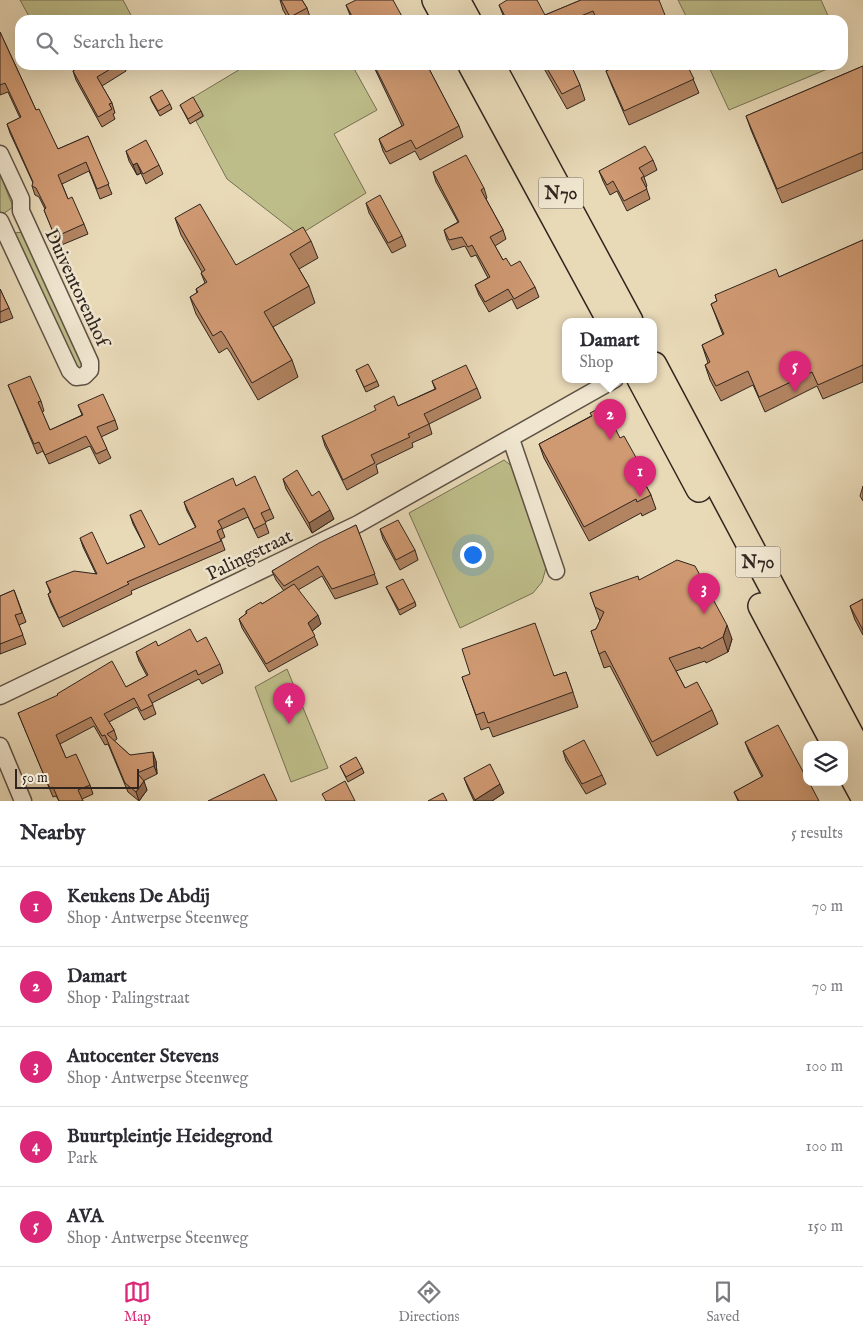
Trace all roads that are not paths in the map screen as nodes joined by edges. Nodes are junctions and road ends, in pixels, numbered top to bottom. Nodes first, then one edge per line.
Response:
1 (435, 0) edge
2 (457, 0) edge
3 (443, 15) edge
4 (465, 15) edge
5 (474, 70) edge
6 (495, 70) edge
7 (0, 154) edge
8 (21, 212) junction
9 (0, 221) edge
10 (608, 318) edge
11 (628, 318) edge
12 (657, 371) edge
13 (608, 383) edge
14 (642, 383) edge
15 (511, 439) junction
16 (556, 571) dead end
17 (0, 696) edge
18 (833, 741) edge
19 (0, 746) edge
20 (863, 758) edge
21 (848, 768) edge
22 (863, 796) edge
23 (23, 801) edge

1 - 3 main road
2 - 4 main road
5 - 10 main road, N70
6 - 11 main road, N70
7 - 8 street, Duiventorenhof
8 - 9 street, Duiventorenhof
8 - 9 street, Duiventorenhof
12 - 20 main road, N70
13 - 15 street, Palingstraat
14 - 18 main road, N70
15 - 16 street
15 - 17 street, Palingstraat
19 - 23 street
21 - 22 main road

